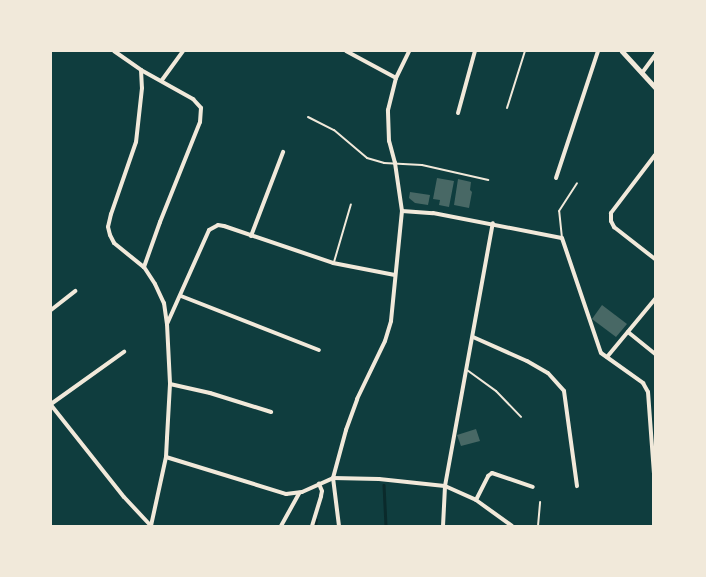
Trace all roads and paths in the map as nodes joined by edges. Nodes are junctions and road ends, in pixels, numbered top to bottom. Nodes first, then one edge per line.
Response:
1 (114, 51) edge
2 (124, 51) edge
3 (183, 51) edge
4 (346, 51) edge
5 (409, 51) edge
6 (476, 51) edge
7 (524, 51) edge
8 (598, 51) edge
9 (622, 51) edge
10 (121, 55) junction
11 (655, 56) edge
12 (141, 70) junction
13 (642, 73) junction
14 (396, 78) junction
15 (162, 80) junction
16 (655, 87) edge
17 (507, 108) dead end
18 (458, 113) dead end
19 (308, 117) dead end
20 (283, 152) dead end
21 (655, 156) edge
22 (395, 163) junction
23 (556, 178) dead end
24 (488, 180) dead end
25 (577, 183) dead end
26 (351, 204) dead end
27 (402, 211) junction
28 (493, 223) junction
29 (251, 236) junction
30 (562, 238) junction
31 (655, 260) edge
32 (333, 263) junction
33 (144, 267) junction
34 (395, 275) junction
35 (75, 290) dead end
36 (181, 296) junction
37 (655, 299) edge
38 (51, 310) edge
39 (167, 324) junction
40 (628, 332) junction
41 (473, 337) junction
42 (319, 350) dead end
43 (124, 352) dead end
44 (655, 354) edge
45 (607, 357) junction
46 (467, 370) junction
47 (170, 384) junction
48 (51, 404) edge
49 (271, 412) dead end
50 (521, 417) dead end
51 (166, 457) junction
52 (333, 478) junction
53 (319, 484) junction
54 (445, 486) junction
55 (577, 486) dead end
56 (533, 487) dead end
57 (299, 493) junction
58 (476, 500) junction
59 (540, 502) dead end
60 (151, 526) edge
61 (280, 526) edge
62 (312, 526) edge
63 (340, 526) edge
64 (443, 526) edge
65 (512, 526) edge
66 (538, 526) edge
67 (654, 526) edge

1 - 10 street
2 - 10 street
3 - 15 street
4 - 14 street
5 - 14 street
6 - 18 street
7 - 17 lane
8 - 23 street
9 - 13 street
10 - 12 street
11 - 13 street
12 - 15 street
12 - 33 street
13 - 16 street
14 - 22 street
15 - 33 street
19 - 22 lane
20 - 29 street
21 - 31 street
22 - 24 lane
22 - 27 street
25 - 30 lane
26 - 32 lane
27 - 28 street
27 - 34 street
28 - 30 street
28 - 41 street
29 - 32 street
29 - 36 street
30 - 45 street
32 - 34 street
33 - 39 street
34 - 52 street
35 - 38 street
36 - 39 street
36 - 42 street
37 - 40 street
39 - 47 street
40 - 44 street
40 - 45 street
41 - 46 street
41 - 55 street
43 - 48 street
45 - 67 street
46 - 50 lane
46 - 54 street
47 - 49 street
47 - 51 street
48 - 60 street
51 - 57 street
51 - 60 street
52 - 53 street
52 - 54 street
52 - 63 street
53 - 57 street
53 - 62 street
54 - 58 street
54 - 64 street
56 - 58 street
57 - 61 street
58 - 65 street
59 - 66 lane

